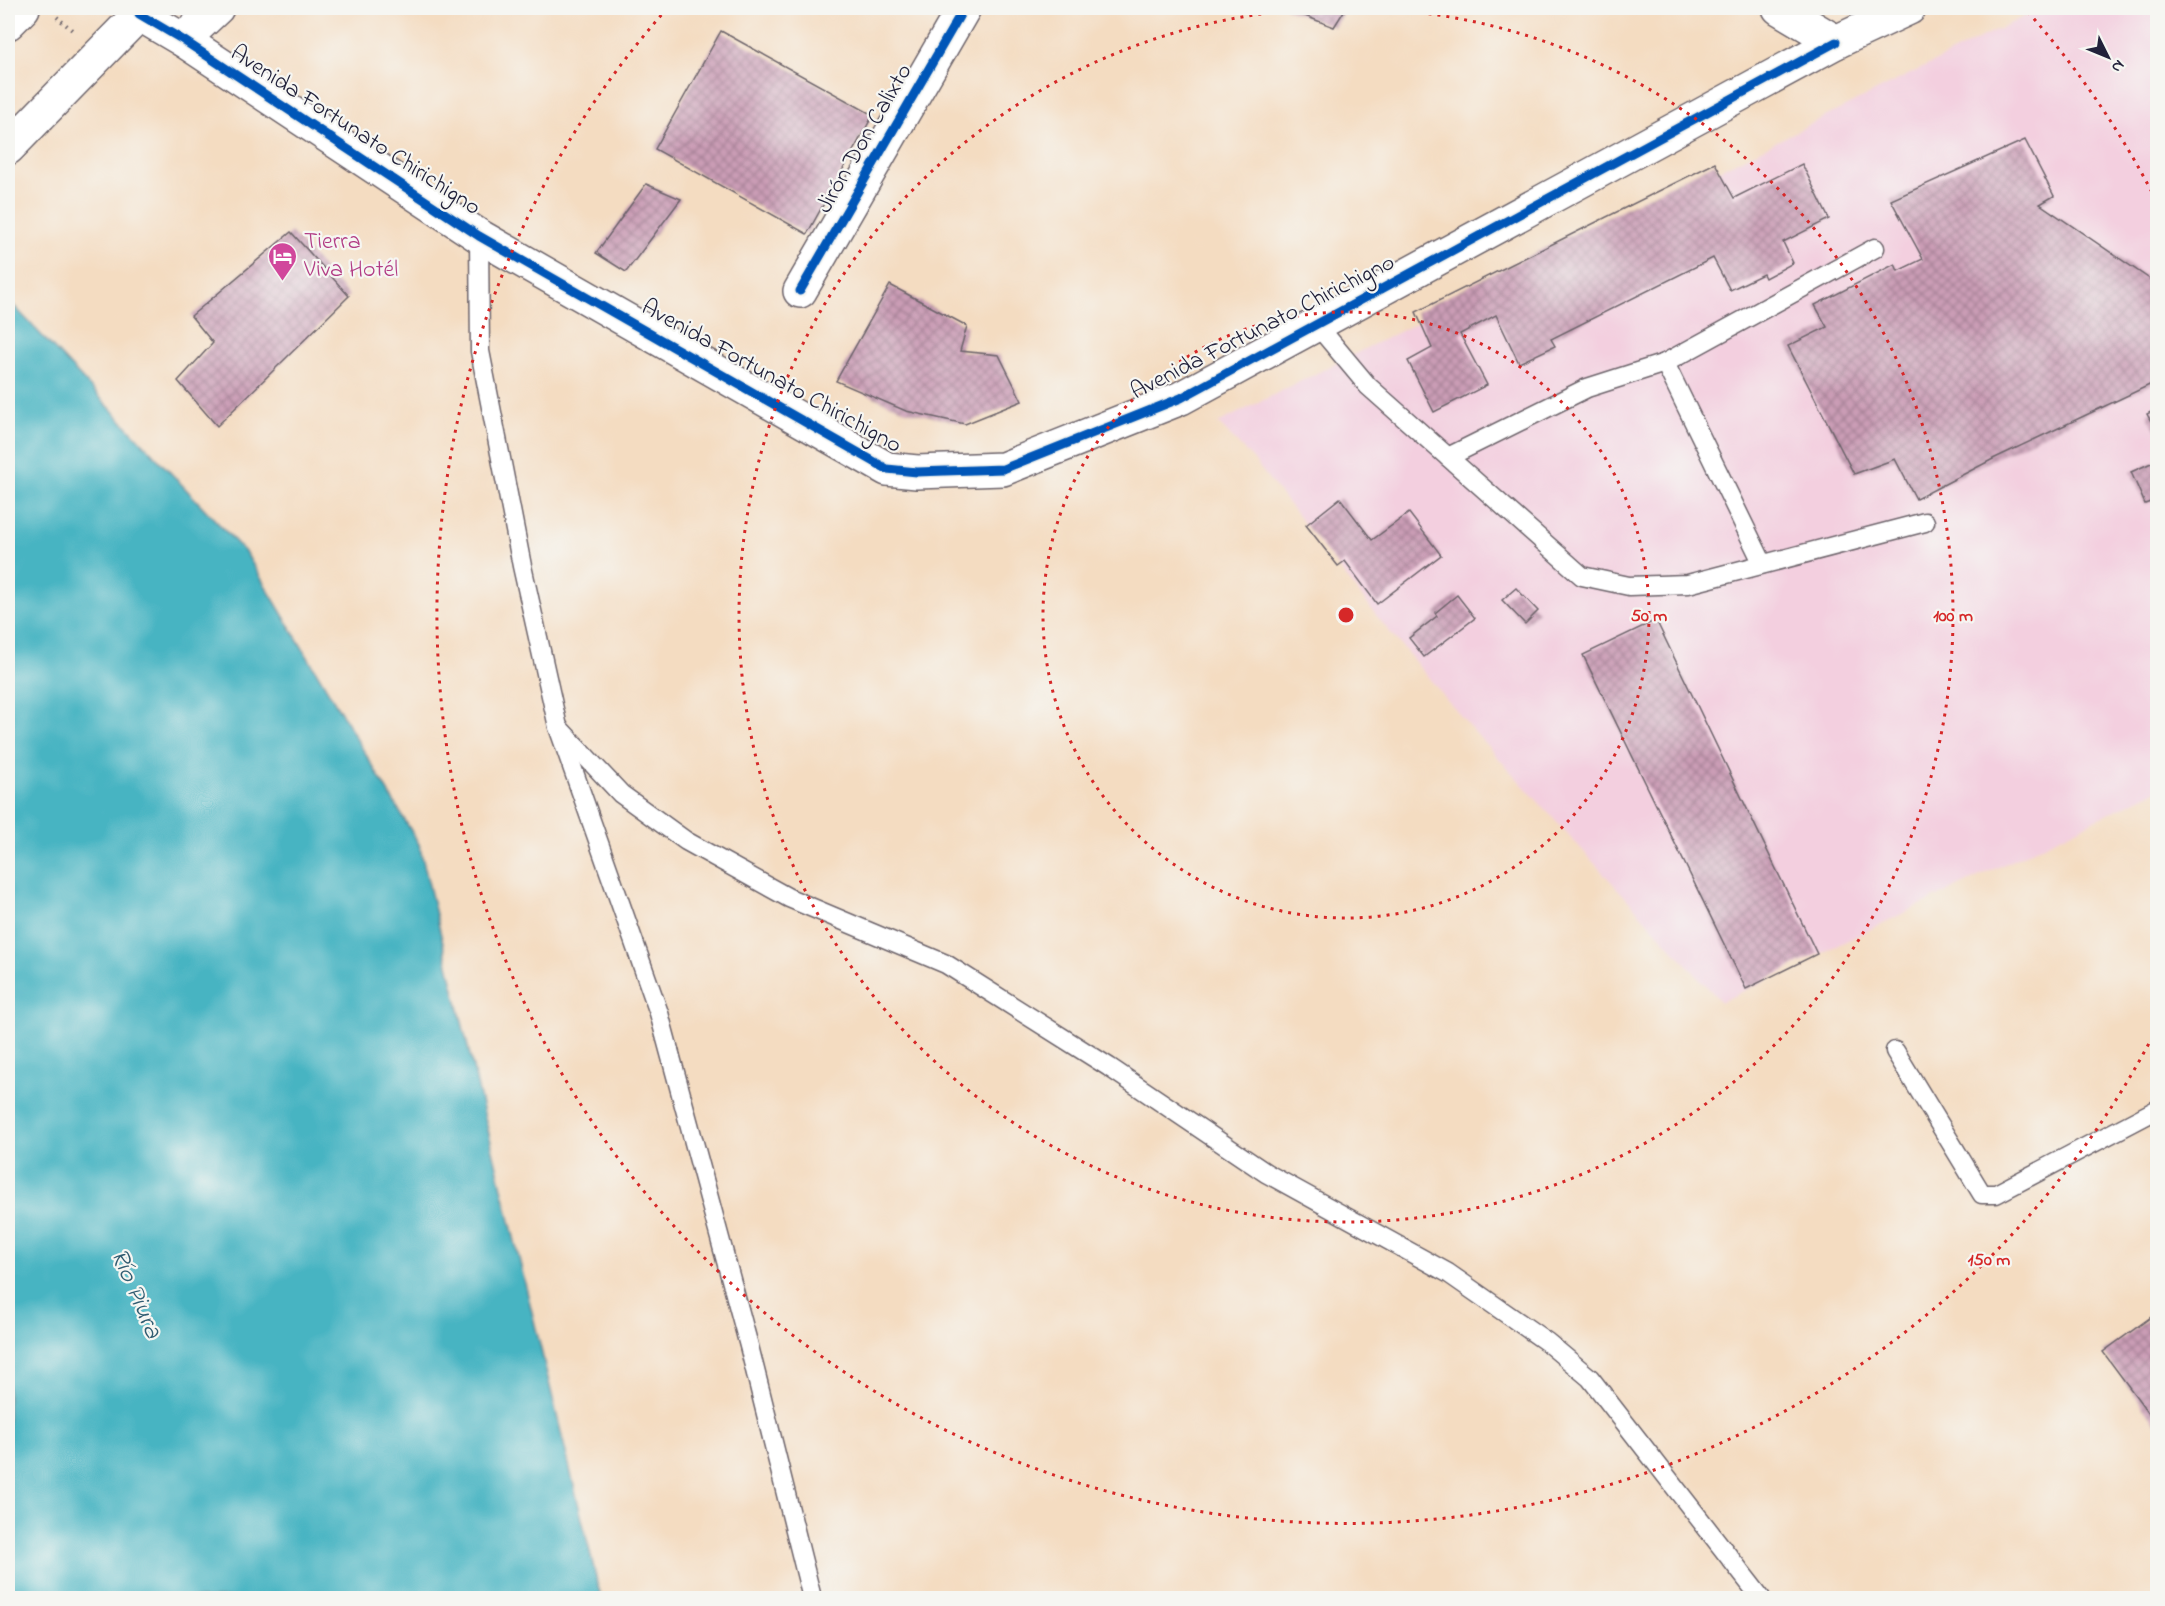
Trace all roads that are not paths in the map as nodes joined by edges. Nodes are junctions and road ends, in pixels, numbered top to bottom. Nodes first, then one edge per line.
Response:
1 (23, 8) edge
2 (216, 8) edge
3 (964, 8) edge
4 (1779, 8) edge
5 (1909, 8) edge
6 (142, 11) edge
7 (8, 23) edge
8 (183, 40) junction
9 (1836, 42) junction
10 (8, 148) edge
11 (479, 236) junction
12 (1875, 248) dead end
13 (800, 291) dead end
14 (1317, 325) junction
15 (1665, 363) junction
16 (1448, 457) junction
17 (1925, 522) dead end
18 (1762, 564) junction
19 (558, 727) junction
20 (1895, 1051) dead end
21 (2157, 1109) edge
22 (813, 1599) edge
23 (1761, 1599) edge

1 - 7 main road
2 - 8 main road
3 - 13 main road, Jirón Don Calixto
4 - 9 main road
5 - 9 main road, Avenida Fortunato Chirichigno
6 - 8 main road, Avenida Fortunato Chirichigno
6 - 10 main road
8 - 11 main road, Avenida Fortunato Chirichigno
9 - 14 main road, Avenida Fortunato Chirichigno
11 - 14 main road, Avenida Fortunato Chirichigno
11 - 19 lane
12 - 15 lane
14 - 16 lane
15 - 16 lane
15 - 18 lane
16 - 18 lane
17 - 18 lane
19 - 22 lane
19 - 23 lane
20 - 21 lane

